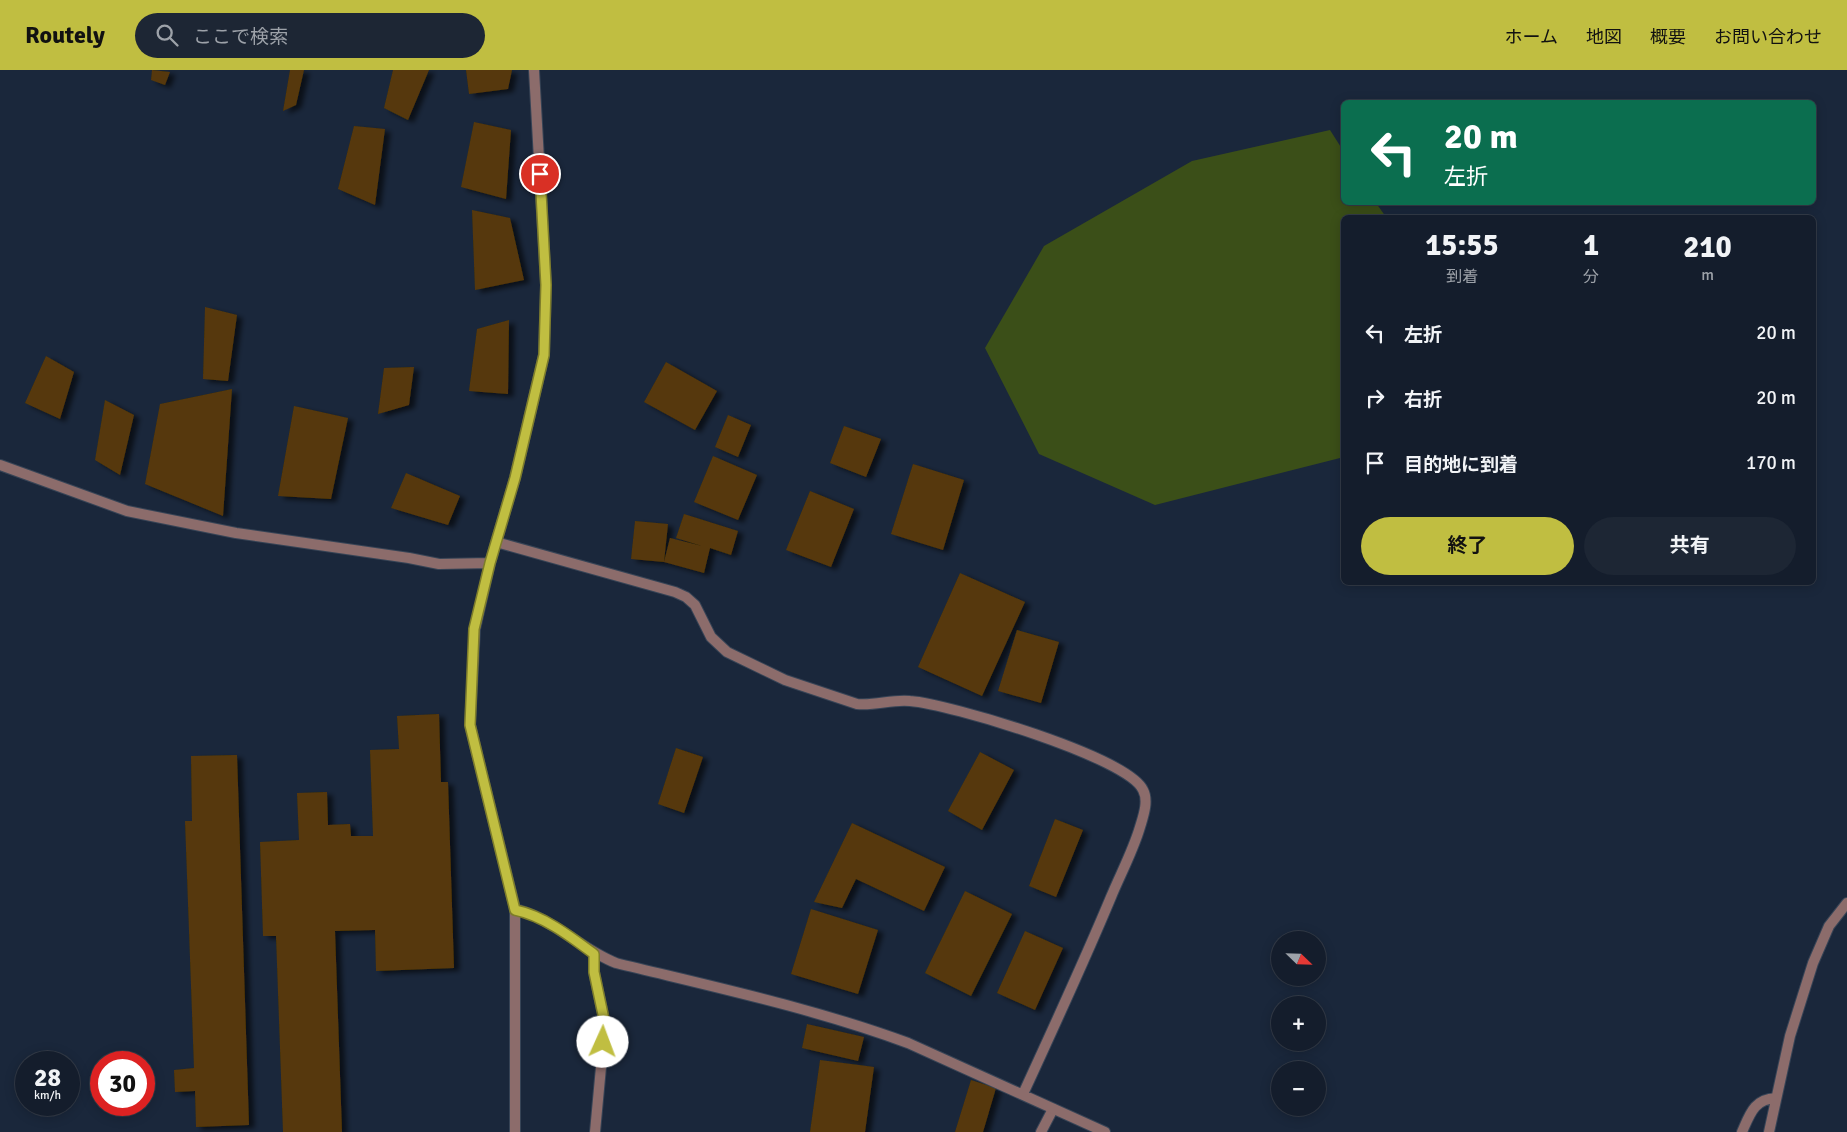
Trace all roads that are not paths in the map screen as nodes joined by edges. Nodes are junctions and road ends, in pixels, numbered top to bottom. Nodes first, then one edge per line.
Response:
1 (534, 70) edge
2 (0, 465) edge
3 (496, 542) junction
4 (490, 563) junction
5 (1847, 903) edge
6 (515, 910) junction
7 (594, 954) junction
8 (1022, 1094) junction
9 (1776, 1098) junction
10 (1054, 1109) junction
11 (515, 1132) edge
12 (595, 1132) edge
13 (1041, 1132) edge
14 (1105, 1132) edge
15 (1742, 1132) edge
16 (1769, 1132) edge

1 - 3 street
2 - 4 street
3 - 4 street
3 - 8 street
4 - 6 street
5 - 9 street
6 - 7 street
6 - 11 street
7 - 8 street
7 - 12 street
8 - 10 street
9 - 15 street
9 - 16 street
10 - 13 street
10 - 14 street

